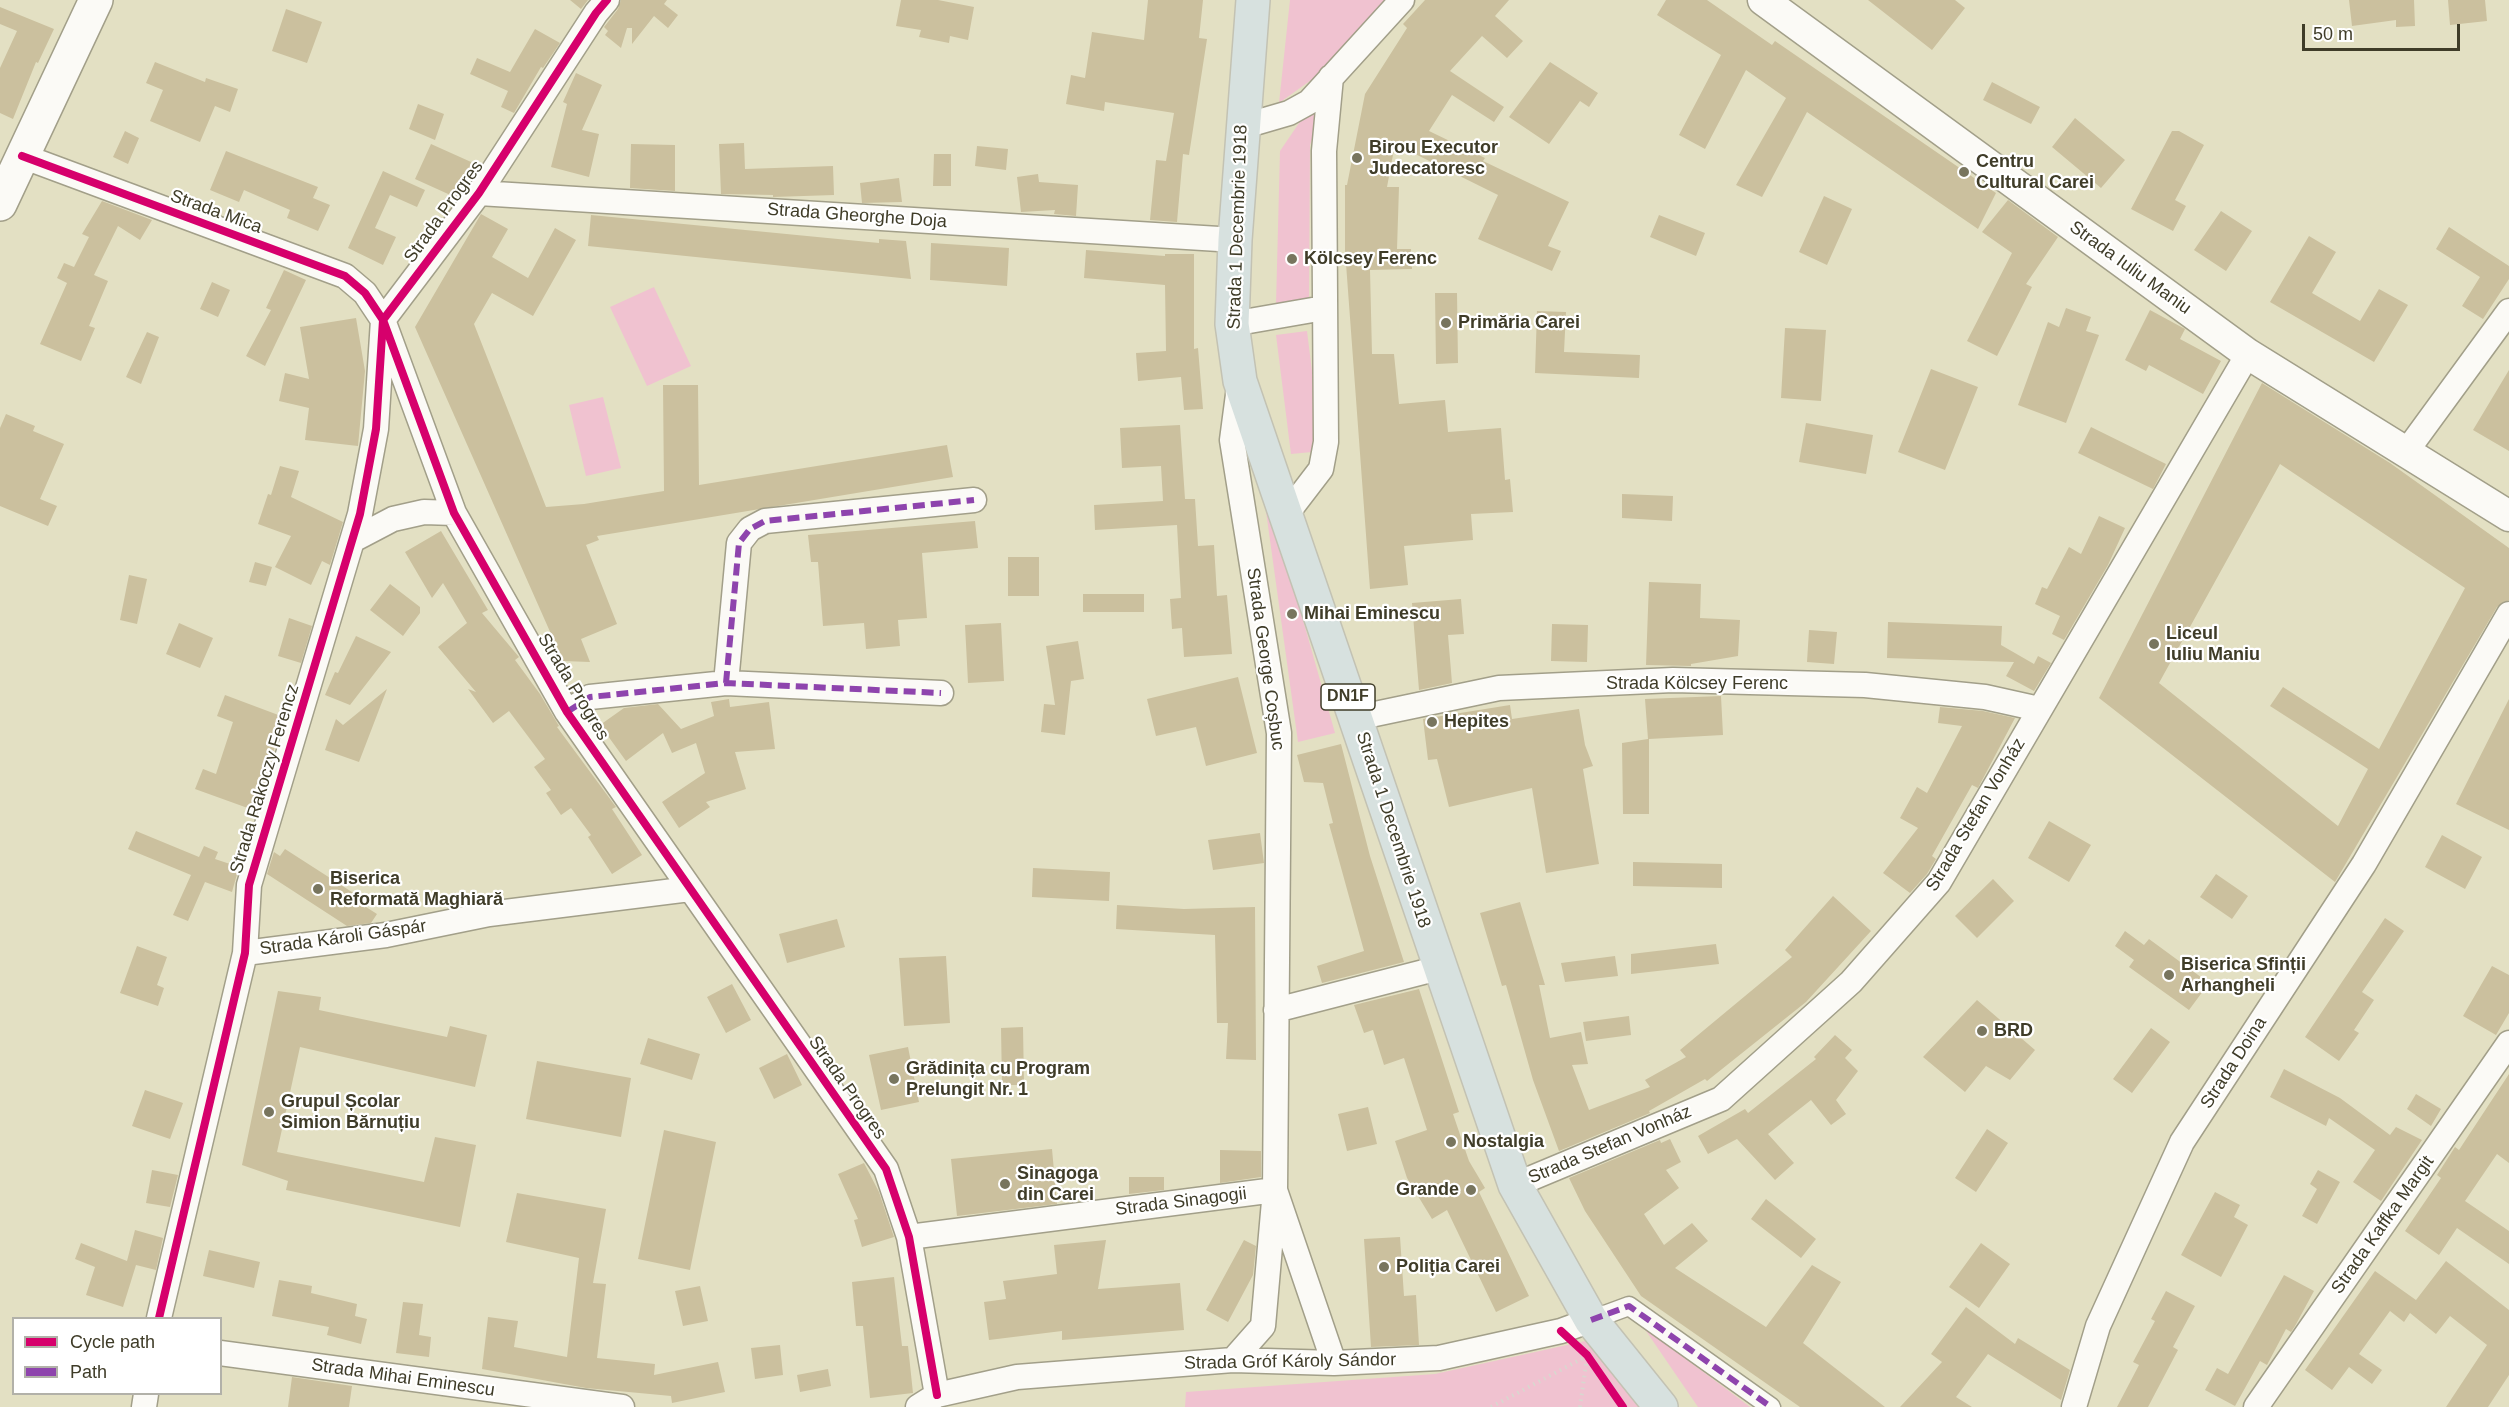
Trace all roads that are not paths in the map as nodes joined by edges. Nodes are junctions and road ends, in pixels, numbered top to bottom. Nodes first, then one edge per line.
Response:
1 (96, 0) edge
2 (607, 0) edge
3 (1253, 0) edge
4 (1402, 0) edge
5 (1763, 0) edge
6 (1331, 77) junction
7 (1241, 127) junction
8 (22, 156) junction
9 (479, 193) junction
10 (0, 204) edge
11 (1235, 240) junction
12 (1324, 308) junction
13 (2509, 310) edge
14 (383, 320) junction
15 (1232, 324) junction
16 (2248, 354) junction
17 (1240, 381) junction
18 (2406, 452) junction
19 (974, 500) dead end
20 (454, 513) junction
21 (1285, 516) junction
22 (2509, 516) edge
23 (353, 540) junction
24 (2509, 614) edge
25 (726, 683) junction
26 (941, 693) dead end
27 (2039, 709) junction
28 (567, 712) junction
29 (1356, 718) junction
30 (690, 889) junction
31 (245, 953) junction
32 (1439, 968) junction
33 (1276, 1010) junction
34 (2509, 1043) edge
35 (1515, 1185) junction
36 (1275, 1190) junction
37 (909, 1237) junction
38 (159, 1317) edge
39 (1592, 1320) junction
40 (222, 1353) edge
41 (1233, 1360) junction
42 (1334, 1363) junction
43 (928, 1401) edge
44 (622, 1407) edge
45 (1660, 1407) edge
46 (1771, 1407) edge
47 (2074, 1407) edge
48 (2256, 1407) edge

1 - 8 main road
2 - 9 street, Strada Progres
3 - 7 main road, Strada 1 Decembrie 1918 / DN1F
4 - 6 street
5 - 16 street, Strada Iuliu Maniu
6 - 7 street
6 - 12 street
7 - 11 main road, Strada 1 Decembrie 1918 / DN1F
8 - 10 main road
8 - 14 street, Strada Mica
9 - 11 street, Strada Gheorghe Doja
9 - 14 street, Strada Progres
11 - 15 main road, Strada 1 Decembrie 1918 / DN1F
12 - 15 street
12 - 21 street
13 - 18 street
14 - 20 street, Strada Progres
14 - 23 street, Strada Rakoczy Ferencz
15 - 17 main road, Strada 1 Decembrie 1918 / DN1F
16 - 18 street, Strada Iuliu Maniu
16 - 27 street, Strada Stefan Vonház
17 - 21 main road, Strada 1 Decembrie 1918 / DN1F
17 - 33 street, Strada George Coșbuc
18 - 22 street, Strada Iuliu Maniu
19 - 25 street
20 - 23 street
20 - 28 street, Strada Progres
21 - 29 main road, Strada 1 Decembrie 1918 / DN1F
23 - 31 street, Strada Rakoczy Ferencz
24 - 47 street, Strada Doina
25 - 26 street
25 - 28 street
27 - 29 street, Strada Kölcsey Ferenc
27 - 35 street, Strada Stefan Vonház
28 - 30 street, Strada Progres
29 - 32 main road, Strada 1 Decembrie 1918 / DN1F
30 - 31 street, Strada Károli Gáspár
30 - 37 street, Strada Progres
31 - 38 street, Strada Rakoczy Ferencz
32 - 33 street
32 - 35 main road, Strada 1 Decembrie 1918 / DN1F
33 - 36 street, Strada George Coșbuc
34 - 48 street, Strada Kaffka Margit
35 - 39 main road, Strada 1 Decembrie 1918 / DN1F
36 - 37 street, Strada Sinagogii
36 - 41 street, Strada George Coșbuc
36 - 42 street, Strada George Coșbuc
37 - 43 street, Strada Progres
39 - 42 street, Strada Gróf Károly Sándor
39 - 45 main road, Strada 1 Decembrie 1918 / DN1F
39 - 46 street
40 - 44 street, Strada Mihai Eminescu
41 - 42 street, Strada Gróf Károly Sándor
41 - 43 street, Strada Gróf Károly Sándor

